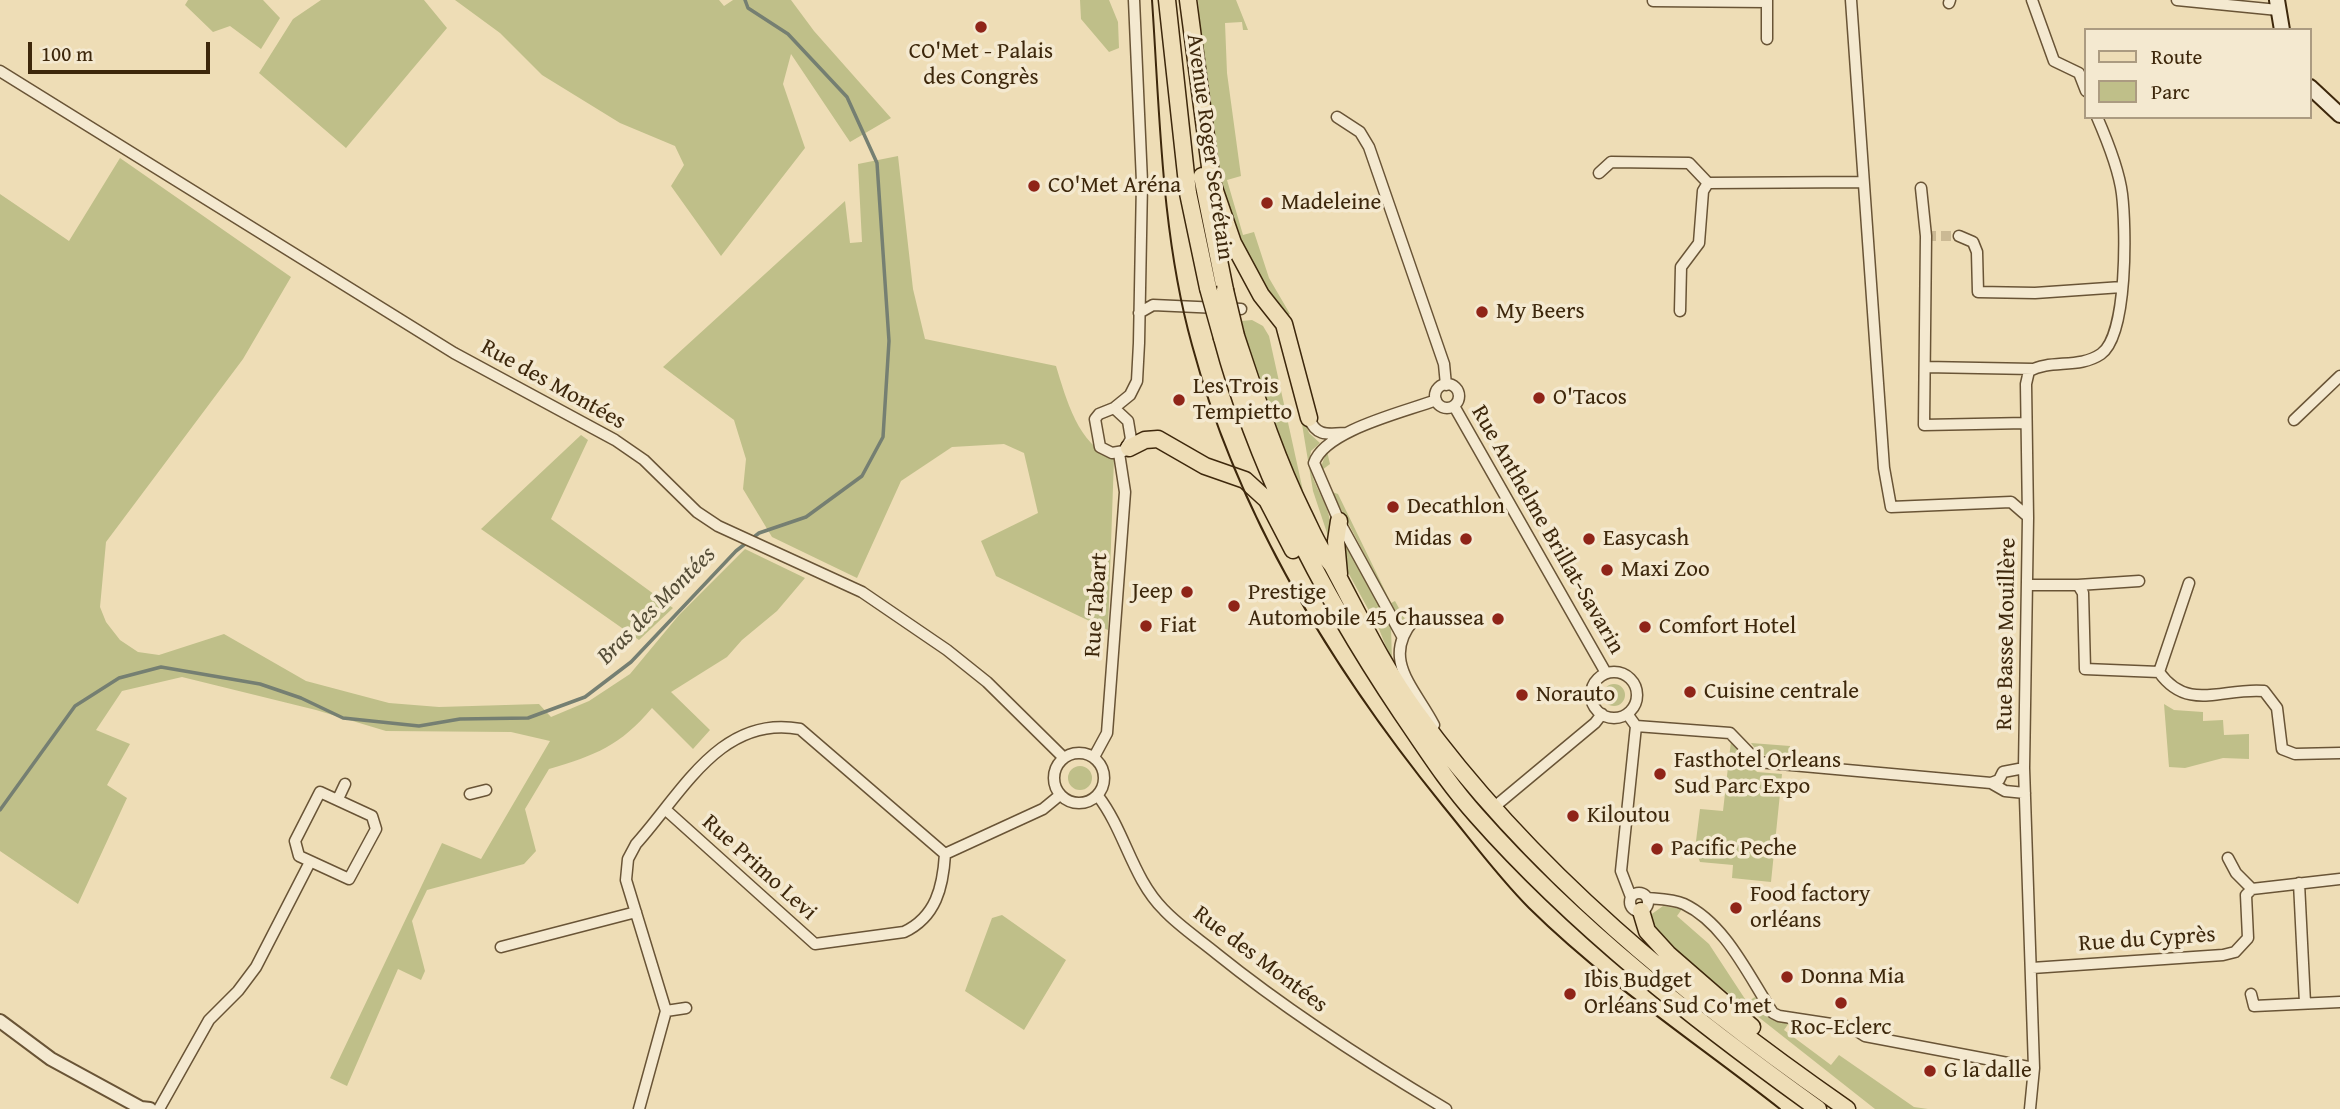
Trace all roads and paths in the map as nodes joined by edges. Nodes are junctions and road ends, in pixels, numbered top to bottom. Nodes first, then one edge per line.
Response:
1 (1134, 0) edge
2 (1167, 0) edge
3 (1186, 0) edge
4 (1851, 0) edge
5 (2032, 0) edge
6 (2177, 0) edge
7 (1653, 1) edge
8 (1768, 1) edge
9 (2278, 5) edge
10 (2282, 28) edge
11 (1768, 39) dead end
12 (0, 71) edge
13 (2084, 86) edge
14 (2312, 89) edge
15 (2340, 115) edge
16 (1337, 117) dead end
17 (2098, 119) edge
18 (1599, 173) dead end
19 (1863, 182) junction
20 (1708, 183) junction
21 (1922, 188) dead end
22 (1959, 236) dead end
23 (2122, 287) junction
24 (1241, 309) dead end
25 (1681, 311) dead end
26 (1139, 313) junction
27 (1229, 337) junction
28 (1925, 367) junction
29 (2033, 369) junction
30 (2340, 376) edge
31 (1446, 385) junction
32 (1436, 400) junction
33 (1454, 406) junction
34 (1114, 408) junction
35 (1309, 418) joint
36 (2294, 420) dead end
37 (2026, 423) junction
38 (1346, 433) junction
39 (1124, 450) junction
40 (2027, 515) junction
41 (1339, 521) junction
42 (1340, 579) junction
43 (2139, 582) dead end
44 (2189, 583) dead end
45 (2027, 585) junction
46 (2078, 585) junction
47 (1414, 620) dead end
48 (1402, 636) junction
49 (2159, 672) junction
50 (1606, 673) junction
51 (1376, 677) junction
52 (1602, 714) junction
53 (1628, 715) junction
54 (1636, 726) junction
55 (1445, 748) junction
56 (2340, 753) edge
57 (1094, 757) junction
58 (1064, 758) junction
59 (2024, 768) junction
60 (1991, 783) junction
61 (345, 785) dead end
62 (486, 790) dead end
63 (2025, 793) junction
64 (470, 794) dead end
65 (1060, 794) junction
66 (1098, 796) junction
67 (338, 799) junction
68 (1493, 808) junction
69 (666, 810) junction
70 (1479, 819) junction
71 (945, 855) junction
72 (2228, 858) dead end
73 (310, 862) junction
74 (2340, 880) edge
75 (2299, 883) junction
76 (2252, 889) junction
77 (1631, 897) junction
78 (1644, 904) junction
79 (636, 912) junction
80 (501, 947) dead end
81 (2032, 968) junction
82 (2251, 994) dead end
83 (2340, 1002) edge
84 (2305, 1003) junction
85 (686, 1008) dead end
86 (666, 1012) junction
87 (0, 1021) edge
88 (2035, 1069) junction
89 (150, 1109) edge
90 (159, 1109) edge
91 (639, 1109) edge
92 (1446, 1109) edge
93 (1818, 1109) edge
94 (1847, 1109) edge
95 (1860, 1109) edge
96 (2030, 1109) edge

1 - 26 street
2 - 27 main road, Avenue Roger Secrétain, bridge
3 - 27 main road, Avenue Roger Secrétain, bridge
3 - 35 main road
4 - 19 street, Rue Basse Mouillère
5 - 13 street
6 - 9 street
7 - 8 street
8 - 11 street
9 - 10 main road
12 - 58 street, Rue des Montées
14 - 15 main road
16 - 31 street
17 - 23 street
18 - 20 street
19 - 20 street
19 - 40 street, Rue Basse Mouillère
20 - 25 street
21 - 28 street
22 - 23 street
23 - 29 street
24 - 26 street
26 - 34 street
27 - 42 main road, Avenue Roger Secrétain
27 - 51 main road, Avenue Roger Secrétain
28 - 29 street
28 - 37 street
29 - 37 street
30 - 36 street
31 - 32 street
31 - 33 street
32 - 33 street
32 - 38 street, Rue Anthelme Brillat-Savarin
33 - 50 street, Rue Anthelme Brillat-Savarin
34 - 39 street
34 - 39 street
35 - 38 street
37 - 40 street
38 - 41 street, Avenue Roger Secrétain
39 - 51 main road
39 - 57 street, Rue Tabart
40 - 45 street, Rue Basse Mouillère
41 - 42 main road
41 - 48 street, Avenue Roger Secrétain
42 - 55 main road, Avenue Roger Secrétain
43 - 46 street
44 - 49 street
45 - 46 street
45 - 59 street, Rue Basse Mouillère
46 - 49 street
47 - 48 street
48 - 55 street, Avenue Roger Secrétain
49 - 56 street
50 - 52 street
50 - 53 street
51 - 70 main road, Avenue Roger Secrétain
52 - 53 street
52 - 68 street
53 - 54 street
54 - 60 street
54 - 77 street
55 - 68 main road, Avenue Roger Secrétain
57 - 58 street
57 - 66 street
58 - 65 street
59 - 60 street
59 - 63 street, Rue Basse Mouillère
60 - 63 street
61 - 67 street
62 - 64 street
63 - 81 street, Rue Basse Mouillère
65 - 66 street
65 - 71 street
66 - 92 street, Rue des Montées
67 - 73 street
67 - 73 street
68 - 70 main road
68 - 94 main road, Avenue Roger Secrétain
69 - 71 street
69 - 71 street, Rue Primo Levi
69 - 79 street
70 - 93 main road, Avenue Roger Secrétain
72 - 76 street
73 - 90 street
74 - 75 street
75 - 76 street
75 - 84 street
76 - 81 street, Rue du Cyprès
77 - 78 street
77 - 78 street
78 - 88 street
78 - 95 main road
79 - 80 street
79 - 86 street
81 - 88 street, Rue Basse Mouillère
82 - 84 street
83 - 84 street
85 - 86 street
86 - 91 street
87 - 89 street
88 - 96 street, Rue Basse Mouillère

